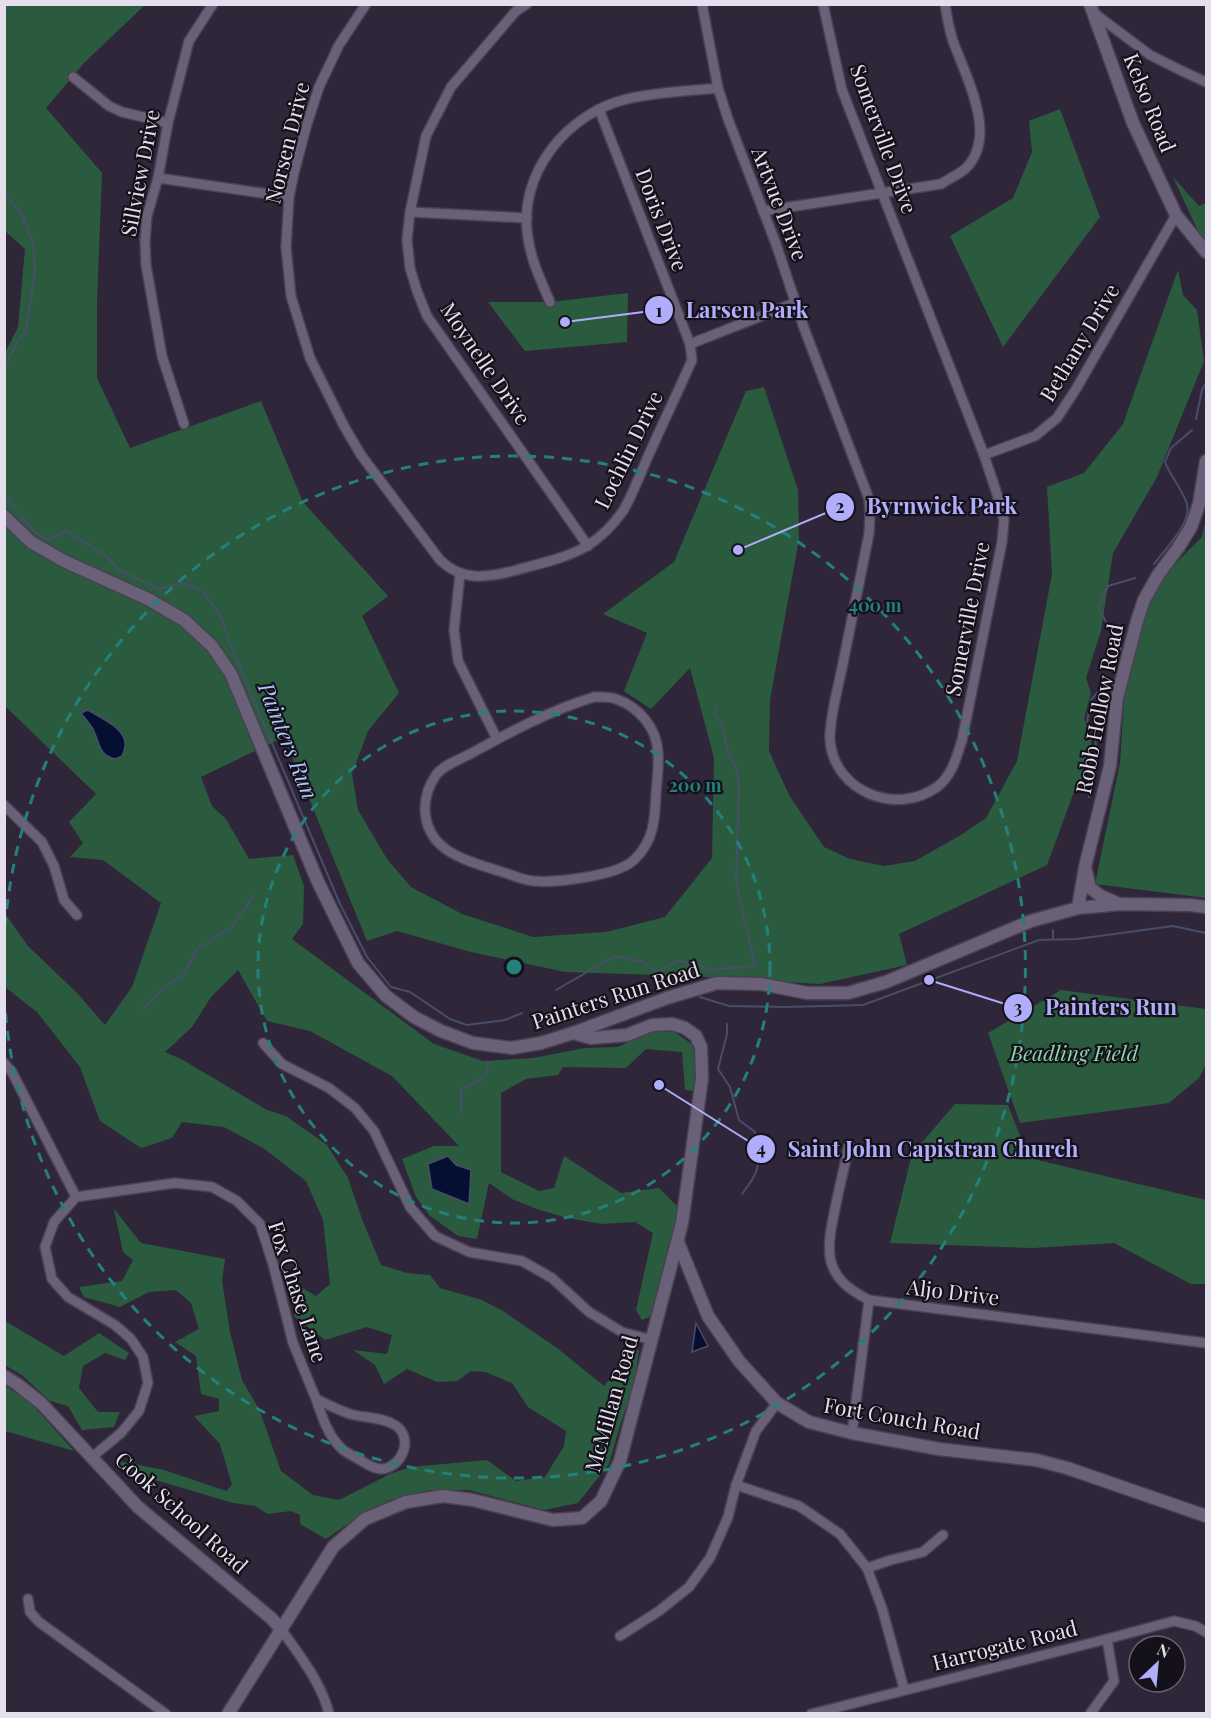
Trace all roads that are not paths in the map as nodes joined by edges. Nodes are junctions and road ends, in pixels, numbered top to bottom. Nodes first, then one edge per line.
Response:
1 (213, 4) edge
2 (366, 4) edge
3 (527, 4) edge
4 (702, 4) edge
5 (822, 4) edge
6 (945, 4) edge
7 (1092, 9) edge
8 (73, 77) dead end
9 (1206, 82) edge
10 (718, 88) junction
11 (599, 109) junction
12 (168, 123) junction
13 (158, 178) junction
14 (882, 194) junction
15 (289, 196) junction
16 (763, 211) junction
17 (410, 212) junction
18 (1176, 215) junction
19 (527, 218) junction
20 (1206, 252) edge
21 (550, 302) dead end
22 (797, 302) junction
23 (690, 344) junction
24 (184, 424) dead end
25 (984, 455) junction
26 (1206, 461) edge
27 (870, 515) joint
28 (4, 516) edge
29 (588, 546) junction
30 (460, 574) junction
31 (497, 739) junction
32 (4, 806) edge
33 (1085, 867) junction
34 (1121, 904) junction
35 (1206, 907) edge
36 (1078, 908) junction
37 (77, 915) dead end
38 (573, 1033) junction
39 (263, 1043) dead end
40 (4, 1063) edge
41 (849, 1145) dead end
42 (76, 1197) junction
43 (678, 1242) junction
44 (869, 1300) junction
45 (652, 1340) junction
46 (1206, 1343) edge
47 (4, 1376) edge
48 (316, 1398) junction
49 (777, 1403) junction
50 (852, 1434) junction
51 (91, 1458) junction
52 (736, 1485) junction
53 (1206, 1516) edge
54 (943, 1535) dead end
55 (867, 1568) junction
56 (28, 1599) dead end
57 (281, 1629) junction
58 (1206, 1632) edge
59 (620, 1636) dead end
60 (1107, 1639) junction
61 (904, 1689) junction
62 (166, 1713) edge
63 (228, 1713) edge
64 (329, 1713) edge
65 (811, 1713) edge
66 (1090, 1713) edge

1 - 12 street, Sillview Drive
2 - 15 street, Norsen Drive
3 - 17 street, Moynelle Drive
4 - 10 street, Artvue Drive
5 - 14 street, Somerville Drive
6 - 14 street
7 - 9 street
7 - 18 street, Kelso Road
8 - 12 street
10 - 11 street
10 - 16 street, Artvue Drive
11 - 19 street
11 - 23 street, Doris Drive
12 - 13 street, Sillview Drive
13 - 15 street
13 - 24 street, Sillview Drive
14 - 16 street
14 - 25 street, Somerville Drive
15 - 30 street, Norsen Drive
16 - 22 street, Artvue Drive
17 - 19 street
17 - 29 street, Moynelle Drive
18 - 20 street
18 - 25 street, Bethany Drive
19 - 21 street
22 - 23 street
22 - 27 street, Artvue Drive
23 - 29 street, Lochlin Drive
25 - 27 street, Somerville Drive
26 - 33 street, Robb Hollow Road
28 - 38 street, Painters Run Road
29 - 30 street, Lochlin Drive
30 - 31 street
31 - 31 street
32 - 37 street
33 - 34 street
33 - 36 street, Robb Hollow Road
34 - 35 street, Painters Run Road
34 - 36 street, Painters Run Road
36 - 38 street, Painters Run Road
38 - 43 street, McMillan Road
39 - 45 street
40 - 42 street
41 - 44 street, Aljo Drive
42 - 48 street, Fox Chase Lane
42 - 51 street
43 - 45 street, McMillan Road
43 - 49 street, Fort Couch Road
44 - 46 street, Aljo Drive
44 - 50 street
45 - 57 street, McMillan Road
47 - 51 street, Cook School Road
48 - 48 street, Fox Chase Lane
49 - 50 street, Fort Couch Road
49 - 52 street
50 - 53 street, Fort Couch Road
51 - 57 street, Cook School Road
52 - 55 street
52 - 59 street
54 - 55 street
55 - 61 street
56 - 62 street
57 - 63 street, McMillan Road
57 - 64 street
58 - 60 street, Harrogate Road
60 - 61 street, Harrogate Road
60 - 66 street
61 - 65 street, Harrogate Road

